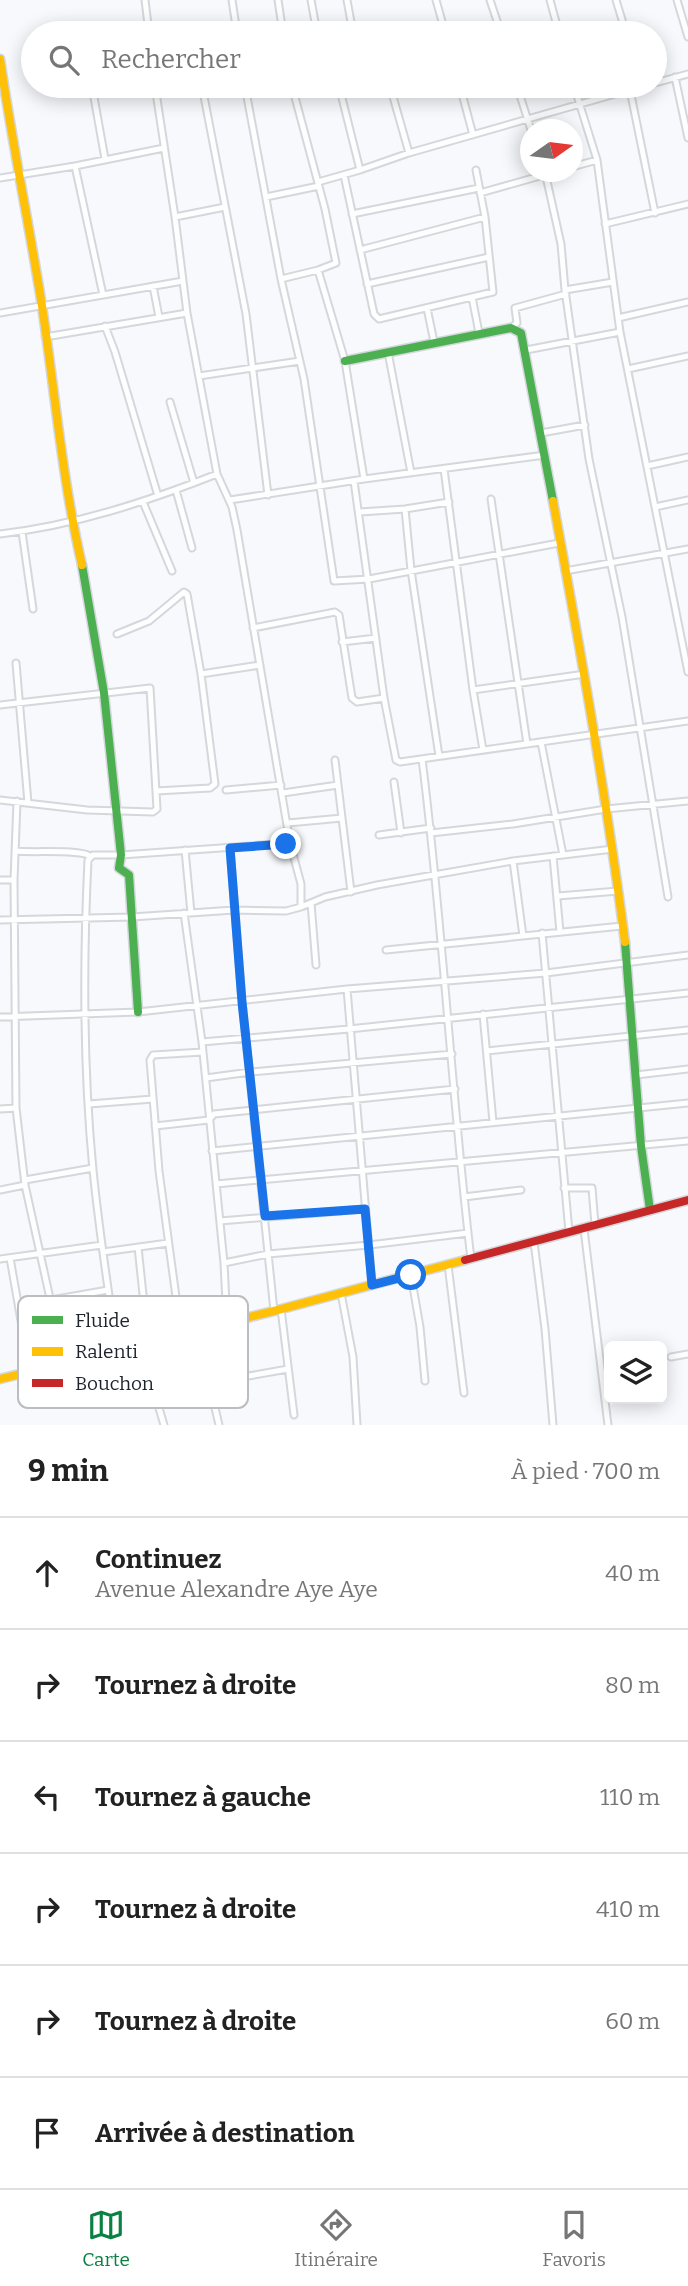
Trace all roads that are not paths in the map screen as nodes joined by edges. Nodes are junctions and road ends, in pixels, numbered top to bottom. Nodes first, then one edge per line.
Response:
1 (145, 0) edge
2 (233, 0) edge
3 (278, 0) edge
4 (311, 0) edge
5 (347, 0) edge
6 (436, 0) edge
7 (490, 0) edge
8 (550, 0) edge
9 (616, 0) edge
10 (677, 0) edge
11 (148, 21) edge
12 (236, 21) edge
13 (281, 21) edge
14 (315, 21) edge
15 (351, 21) edge
16 (442, 21) edge
17 (497, 21) edge
18 (556, 21) edge
19 (622, 21) edge
20 (688, 37) edge
21 (0, 59) edge
22 (688, 74) edge
23 (675, 77) junction
24 (667, 79) edge
25 (94, 98) edge
26 (157, 98) edge
27 (204, 98) edge
28 (247, 98) edge
29 (295, 98) edge
30 (342, 98) edge
31 (393, 98) edge
32 (463, 98) edge
33 (521, 98) edge
34 (578, 98) edge
35 (603, 98) edge
36 (632, 98) edge
37 (580, 105) junction
38 (528, 119) joint
39 (520, 121) edge
40 (4, 123) edge
41 (473, 135) junction
42 (688, 138) edge
43 (164, 148) junction
44 (409, 153) junction
45 (104, 159) junction
46 (597, 160) junction
47 (583, 164) edge
48 (75, 166) junction
49 (360, 170) junction
50 (476, 170) dead end
51 (19, 175) junction
52 (344, 175) junction
53 (0, 178) edge
54 (520, 180) edge
55 (547, 182) edge
56 (318, 184) junction
57 (480, 191) junction
58 (267, 197) junction
59 (688, 204) edge
60 (225, 207) junction
61 (654, 213) junction
62 (352, 214) junction
63 (175, 216) junction
64 (485, 217) junction
65 (605, 224) junction
66 (360, 250) junction
67 (489, 257) junction
68 (318, 270) junction
69 (281, 279) junction
70 (183, 281) junction
71 (613, 282) junction
72 (367, 284) junction
73 (153, 286) junction
74 (565, 292) junction
75 (103, 295) junction
76 (472, 297) junction
77 (688, 302) edge
78 (42, 308) junction
79 (426, 308) junction
80 (0, 313) edge
81 (187, 313) junction
82 (159, 317) junction
83 (618, 318) junction
84 (105, 326) junction
85 (511, 328) junction
86 (620, 332) junction
87 (479, 333) junction
88 (46, 337) junction
89 (434, 342) junction
90 (573, 342) junction
91 (526, 350) junction
92 (388, 352) junction
93 (688, 355) edge
94 (300, 361) junction
95 (345, 361) junction
96 (254, 368) junction
97 (628, 369) junction
98 (199, 376) junction
99 (170, 402) dead end
100 (584, 425) junction
101 (541, 433) junction
102 (545, 455) junction
103 (688, 457) edge
104 (647, 466) junction
105 (444, 469) junction
106 (411, 473) junction
107 (217, 474) junction
108 (364, 479) junction
109 (354, 481) junction
110 (194, 483) junction
111 (321, 486) junction
112 (176, 490) junction
113 (268, 495) junction
114 (158, 496) junction
115 (491, 499) dead end
116 (230, 500) junction
117 (688, 500) edge
118 (143, 502) junction
119 (449, 502) junction
120 (655, 507) junction
121 (405, 509) junction
122 (360, 512) junction
123 (72, 523) junction
124 (22, 532) junction
125 (0, 534) edge
126 (559, 543) junction
127 (192, 548) dead end
128 (688, 549) edge
129 (664, 553) junction
130 (498, 554) junction
131 (457, 561) junction
132 (610, 564) junction
133 (411, 570) junction
134 (172, 571) dead end
135 (565, 571) junction
136 (369, 579) junction
137 (33, 609) dead end
138 (253, 628) junction
139 (117, 634) dead end
140 (376, 638) junction
141 (342, 642) junction
142 (16, 663) dead end
143 (260, 665) junction
144 (688, 672) edge
145 (201, 674) junction
146 (585, 674) junction
147 (519, 684) junction
148 (472, 690) junction
149 (104, 693) junction
150 (384, 698) junction
151 (20, 704) junction
152 (0, 705) edge
153 (688, 721) edge
154 (641, 728) junction
155 (594, 734) junction
156 (541, 742) junction
157 (527, 744) junction
158 (484, 750) junction
159 (439, 756) junction
160 (422, 758) junction
161 (335, 760) dead end
162 (394, 782) dead end
163 (281, 785) junction
164 (338, 785) junction
165 (226, 790) dead end
166 (156, 792) junction
167 (283, 793) junction
168 (0, 800) edge
169 (17, 801) junction
170 (688, 801) edge
171 (28, 803) junction
172 (654, 806) junction
173 (606, 809) junction
174 (117, 812) junction
175 (557, 817) junction
176 (342, 818) junction
177 (288, 823) junction
178 (431, 831) junction
179 (401, 832) junction
180 (379, 835) dead end
181 (290, 843) junction
182 (230, 848) junction
183 (613, 849) junction
184 (185, 850) junction
185 (15, 852) junction
186 (121, 855) junction
187 (563, 855) junction
188 (90, 856) junction
189 (553, 856) junction
190 (513, 861) junction
191 (435, 875) junction
192 (0, 880) edge
193 (14, 880) junction
194 (618, 891) junction
195 (351, 892) junction
196 (558, 897) junction
197 (668, 897) dead end
198 (311, 903) junction
199 (301, 907) junction
200 (234, 911) junction
201 (187, 913) junction
202 (132, 917) junction
203 (86, 918) junction
204 (14, 919) junction
205 (0, 920) edge
206 (622, 926) junction
207 (560, 932) junction
208 (542, 933) junction
209 (523, 936) junction
210 (443, 946) junction
211 (386, 950) dead end
212 (688, 955) edge
213 (627, 962) junction
214 (316, 965) dead end
215 (546, 973) junction
216 (445, 981) junction
217 (347, 989) junction
218 (688, 993) edge
219 (630, 999) junction
220 (242, 1002) junction
221 (196, 1006) junction
222 (549, 1006) junction
223 (138, 1013) junction
224 (86, 1014) junction
225 (482, 1014) junction
226 (14, 1016) junction
227 (0, 1017) edge
228 (449, 1017) junction
229 (349, 1029) junction
230 (688, 1030) edge
231 (632, 1036) junction
232 (247, 1038) junction
233 (202, 1042) junction
234 (552, 1043) junction
235 (487, 1051) junction
236 (203, 1052) junction
237 (452, 1054) junction
238 (352, 1064) junction
239 (688, 1069) edge
240 (250, 1072) junction
241 (635, 1075) junction
242 (206, 1078) junction
243 (455, 1090) junction
244 (153, 1099) junction
245 (355, 1099) junction
246 (688, 1103) edge
247 (89, 1104) junction
248 (637, 1107) junction
249 (16, 1108) junction
250 (0, 1109) edge
251 (254, 1109) junction
252 (557, 1116) junction
253 (209, 1120) junction
254 (493, 1122) junction
255 (458, 1125) junction
256 (155, 1126) junction
257 (358, 1135) junction
258 (688, 1141) edge
259 (258, 1145) junction
260 (641, 1146) junction
261 (212, 1151) junction
262 (561, 1152) junction
263 (460, 1162) junction
264 (93, 1168) junction
265 (361, 1171) junction
266 (261, 1180) junction
267 (25, 1182) junction
268 (216, 1184) junction
269 (565, 1188) junction
270 (0, 1190) edge
271 (521, 1190) dead end
272 (464, 1197) junction
273 (688, 1199) edge
274 (365, 1209) junction
275 (650, 1210) junction
276 (265, 1216) junction
277 (220, 1221) junction
278 (595, 1225) junction
279 (584, 1228) junction
280 (569, 1232) junction
281 (468, 1233) junction
282 (534, 1242) junction
283 (168, 1244) junction
284 (369, 1245) junction
285 (138, 1247) junction
286 (103, 1248) junction
287 (41, 1254) junction
288 (268, 1254) junction
289 (10, 1258) junction
290 (0, 1259) edge
291 (471, 1259) junction
292 (224, 1263) junction
293 (448, 1265) junction
294 (411, 1275) junction
295 (372, 1285) junction
296 (108, 1290) junction
297 (341, 1293) junction
298 (50, 1296) edge
299 (74, 1296) edge
300 (109, 1296) edge
301 (141, 1296) edge
302 (176, 1296) edge
303 (226, 1296) edge
304 (18, 1304) edge
305 (278, 1310) junction
306 (248, 1318) edge
307 (688, 1354) edge
308 (671, 1357) dead end
309 (288, 1369) junction
310 (18, 1374) edge
311 (248, 1376) edge
312 (0, 1377) edge
313 (425, 1381) dead end
314 (464, 1393) dead end
315 (294, 1415) dead end
316 (357, 1425) edge
317 (553, 1425) edge
318 (608, 1425) edge

1 - 11 street
2 - 12 street
3 - 13 street
4 - 14 street
5 - 15 street
6 - 16 street
7 - 17 street
8 - 18 street
9 - 19 street
10 - 20 street
21 - 40 street
22 - 23 street
23 - 24 street
23 - 42 street
25 - 45 street
26 - 43 street
27 - 60 street
28 - 58 street
29 - 56 street
30 - 49 street
31 - 44 street
32 - 41 street
33 - 38 street
34 - 37 street
35 - 37 street
36 - 61 street
37 - 38 street
37 - 46 street
39 - 41 street
40 - 51 street
41 - 44 street
43 - 45 street
43 - 63 street
44 - 49 street
45 - 48 street
46 - 47 street
46 - 65 street
48 - 51 street
48 - 75 street
49 - 52 street
50 - 57 street
51 - 53 street
51 - 78 street
52 - 56 street
52 - 62 street
54 - 57 street
55 - 74 street
56 - 58 street
56 - 68 street
57 - 62 street
57 - 64 street
58 - 69 street
59 - 61 street
60 - 63 street
60 - 96 street
61 - 65 street
62 - 66 street
63 - 70 street
64 - 66 street
64 - 67 street
65 - 71 street
66 - 72 street
67 - 72 street
67 - 76 street
68 - 69 street
68 - 95 street
69 - 94 street
70 - 73 street
70 - 81 street
71 - 74 street
71 - 83 street
72 - 79 street
73 - 75 street
73 - 82 street
74 - 85 street
74 - 90 street
75 - 78 street
76 - 79 street
76 - 87 street
77 - 83 street
78 - 80 street
78 - 88 street
79 - 89 street
81 - 82 street
81 - 98 street
82 - 84 street
83 - 86 street
84 - 88 street
84 - 114 street
85 - 87 street
85 - 91 street
86 - 90 street
86 - 97 street
87 - 89 street
88 - 123 street
89 - 92 street
90 - 91 street
90 - 100 street
91 - 101 street
92 - 95 street
92 - 106 street
93 - 97 street
94 - 96 street
94 - 111 street
95 - 108 street
96 - 98 street
96 - 113 street
97 - 104 street
98 - 107 street
99 - 110 street
100 - 101 street
100 - 132 street
101 - 102 street
102 - 105 street
102 - 126 street
103 - 104 street
104 - 120 street
105 - 106 street
105 - 119 street
106 - 108 street
107 - 110 street
107 - 116 street
108 - 109 street
109 - 111 street
109 - 122 street
110 - 112 street
111 - 113 street
111 - 136 street
112 - 114 street
112 - 127 street
113 - 116 street
114 - 118 street
115 - 130 street
116 - 138 street
117 - 120 street
118 - 123 street
118 - 134 street
119 - 121 street
119 - 131 street
120 - 129 street
121 - 122 street
121 - 133 street
122 - 136 street
123 - 124 street
123 - 149 street
124 - 125 street
124 - 137 street
126 - 130 street
126 - 135 street
128 - 129 street
129 - 132 street
129 - 144 street
130 - 131 street
130 - 147 street
131 - 133 street
131 - 148 street
132 - 135 street
132 - 154 street
133 - 136 street
133 - 159 street
135 - 146 street
136 - 140 street
138 - 141 street
138 - 143 street
139 - 145 street
140 - 141 street
140 - 150 street
141 - 150 street
142 - 151 street
143 - 145 street
143 - 163 street
145 - 166 street
146 - 147 street
146 - 155 street
147 - 148 street
147 - 157 street
148 - 158 street
149 - 151 street
149 - 166 street
149 - 174 street
150 - 160 street
151 - 152 street
151 - 171 street
153 - 154 street
154 - 155 street
154 - 172 street
155 - 156 street
155 - 173 street
156 - 157 street
156 - 175 street
157 - 158 street
158 - 159 street
159 - 160 street
160 - 178 street
161 - 164 street
162 - 179 street
163 - 165 street
163 - 167 street
164 - 167 street
164 - 176 street
166 - 174 street
167 - 177 street
168 - 169 street
169 - 171 street
169 - 185 street
170 - 172 street
171 - 174 street
172 - 173 street
172 - 197 street
173 - 175 street
173 - 183 street
174 - 186 street
175 - 178 street
175 - 187 street
176 - 177 street
176 - 195 street
177 - 181 street
178 - 179 street
178 - 191 street
179 - 180 street
181 - 182 street
181 - 199 street
182 - 184 street
182 - 200 street
183 - 187 street
183 - 194 street
184 - 186 street
184 - 201 street
185 - 188 street
185 - 193 street
186 - 188 street
186 - 202 street
187 - 189 street
188 - 203 street
189 - 190 street
189 - 196 street
190 - 191 street
190 - 209 street
191 - 195 street
191 - 210 street
192 - 193 street
193 - 204 street
194 - 196 street
194 - 206 street
195 - 198 street
196 - 207 street
198 - 199 street
198 - 214 street
199 - 200 street
200 - 201 street
200 - 220 street
201 - 202 street
201 - 221 street
202 - 203 street
202 - 223 street
203 - 204 street
203 - 224 street
204 - 205 street
204 - 226 street
206 - 207 street
206 - 213 street
207 - 208 street
208 - 209 street
208 - 215 street
209 - 210 street
210 - 211 street
210 - 216 street
212 - 213 street
213 - 215 street
213 - 219 street
215 - 216 street
215 - 222 street
216 - 217 street
216 - 228 street
217 - 220 street
217 - 229 street
218 - 219 street
219 - 222 street
219 - 231 street
220 - 221 street
220 - 232 street
221 - 223 street
221 - 233 street
222 - 225 street
222 - 234 street
223 - 224 street
224 - 226 street
224 - 247 street
225 - 228 street
225 - 235 street
226 - 227 street
226 - 249 street
228 - 229 street
228 - 237 street
229 - 232 street
229 - 238 street
230 - 231 street
231 - 234 street
231 - 241 street
232 - 233 street
232 - 240 street
233 - 236 street
234 - 235 street
234 - 252 street
235 - 254 street
236 - 242 street
236 - 244 street
237 - 238 street
237 - 243 street
238 - 240 street
238 - 245 street
239 - 241 street
240 - 242 street
240 - 251 street
241 - 248 street
242 - 253 street
243 - 245 street
243 - 255 street
244 - 247 street
244 - 256 street
245 - 251 street
245 - 257 street
246 - 248 street
247 - 264 street
248 - 252 street
248 - 260 street
249 - 250 street
249 - 267 street
251 - 253 street
251 - 259 street
252 - 254 street
252 - 262 street
253 - 256 street
253 - 261 street
254 - 255 street
255 - 257 street
255 - 263 street
256 - 283 street
257 - 259 street
257 - 265 street
258 - 260 street
259 - 261 street
259 - 266 street
260 - 262 street
260 - 275 street
261 - 268 street
262 - 263 street
262 - 269 street
263 - 265 street
263 - 272 street
264 - 267 street
264 - 286 street
265 - 266 street
265 - 274 street
266 - 268 street
266 - 276 street
267 - 270 street
267 - 287 street
268 - 277 street
269 - 278 street
269 - 280 street
271 - 272 street
272 - 281 street
273 - 275 street
274 - 276 street
274 - 284 street
275 - 278 street
276 - 277 street
276 - 288 street
277 - 292 street
278 - 279 street
279 - 280 street
279 - 318 street
280 - 282 street
281 - 284 street
281 - 291 street
282 - 291 street
282 - 317 street
283 - 285 street
283 - 302 street
284 - 288 street
284 - 295 street
285 - 286 street
285 - 301 street
286 - 287 street
286 - 296 street
287 - 289 street
287 - 298 street
288 - 292 street
288 - 305 street
289 - 290 street
289 - 304 street
291 - 293 street
292 - 303 street
293 - 294 street
293 - 314 street
294 - 295 street
294 - 313 street
295 - 297 street
296 - 299 street
296 - 300 street
297 - 305 street
297 - 316 street
305 - 306 street
305 - 309 street
307 - 308 street
309 - 311 street
309 - 315 street
310 - 312 street

